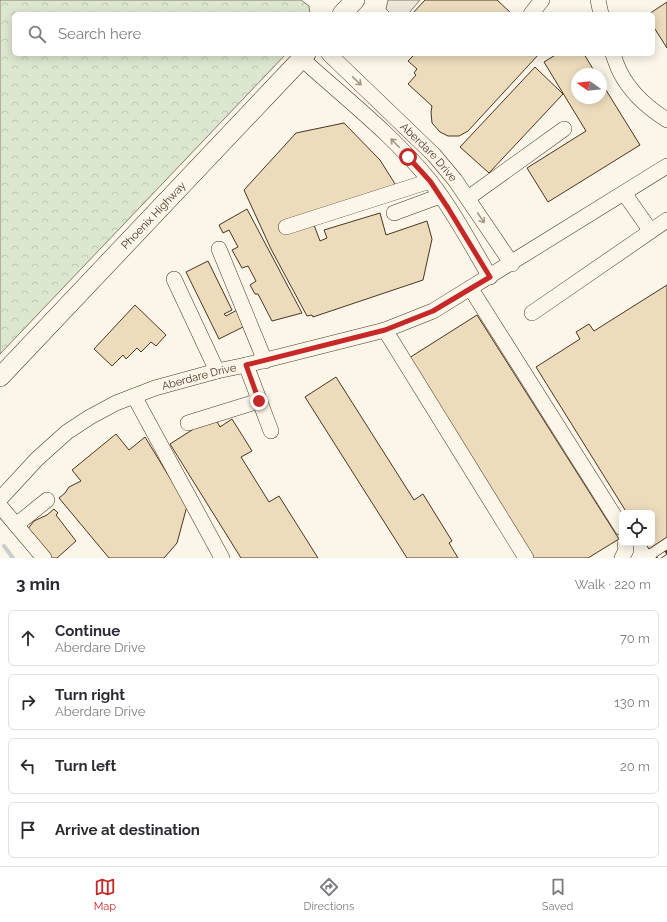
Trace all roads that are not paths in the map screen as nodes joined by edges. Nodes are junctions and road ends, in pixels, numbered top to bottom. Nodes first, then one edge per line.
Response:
1 (542, 0) edge
2 (598, 0) edge
3 (533, 12) edge
4 (601, 12) edge
5 (304, 56) edge
6 (331, 56) edge
7 (614, 56) edge
8 (667, 120) edge
9 (564, 129) dead end
10 (667, 166) edge
11 (430, 181) junction
12 (624, 193) junction
13 (440, 196) junction
14 (468, 198) junction
15 (394, 213) dead end
16 (667, 220) edge
17 (286, 226) dead end
18 (650, 230) junction
19 (219, 249) dead end
20 (512, 264) junction
21 (490, 277) junction
22 (174, 279) dead end
23 (471, 289) junction
24 (532, 313) dead end
25 (385, 330) junction
26 (265, 361) junction
27 (246, 365) junction
28 (217, 371) junction
29 (0, 377) edge
30 (134, 396) junction
31 (259, 401) junction
32 (188, 423) dead end
33 (271, 430) dead end
34 (0, 499) edge
35 (47, 500) dead end
36 (0, 506) edge
37 (619, 523) edge
38 (16, 525) junction
39 (625, 546) edge
40 (44, 558) edge
41 (222, 558) edge
42 (526, 558) edge
43 (622, 558) edge

1 - 3 street
2 - 4 street
11 -> 5 street, Aberdare Drive
5 - 29 main road, Phoenix Highway
6 -> 14 street, Aberdare Drive
7 - 8 street
9 - 14 street
10 - 12 street, Aberdare Drive
11 - 13 street, Aberdare Drive
11 - 17 street
12 - 18 street
12 - 20 street, Aberdare Drive
13 - 15 street
13 - 21 street, Aberdare Drive
14 -> 20 street, Aberdare Drive
16 - 18 street
18 - 24 street
19 - 26 street
20 - 21 street, Aberdare Drive
21 - 23 street, Aberdare Drive
22 - 28 street
23 - 25 street, Aberdare Drive
23 - 37 street
25 - 26 street, Aberdare Drive
25 - 42 street
26 - 27 street, Aberdare Drive
27 - 28 street, Aberdare Drive
27 - 31 street
28 - 30 street, Aberdare Drive
30 - 34 street, Aberdare Drive
30 - 41 street
31 - 32 street
31 - 33 street
35 - 38 street
36 - 38 street
38 - 40 street
39 - 43 street

